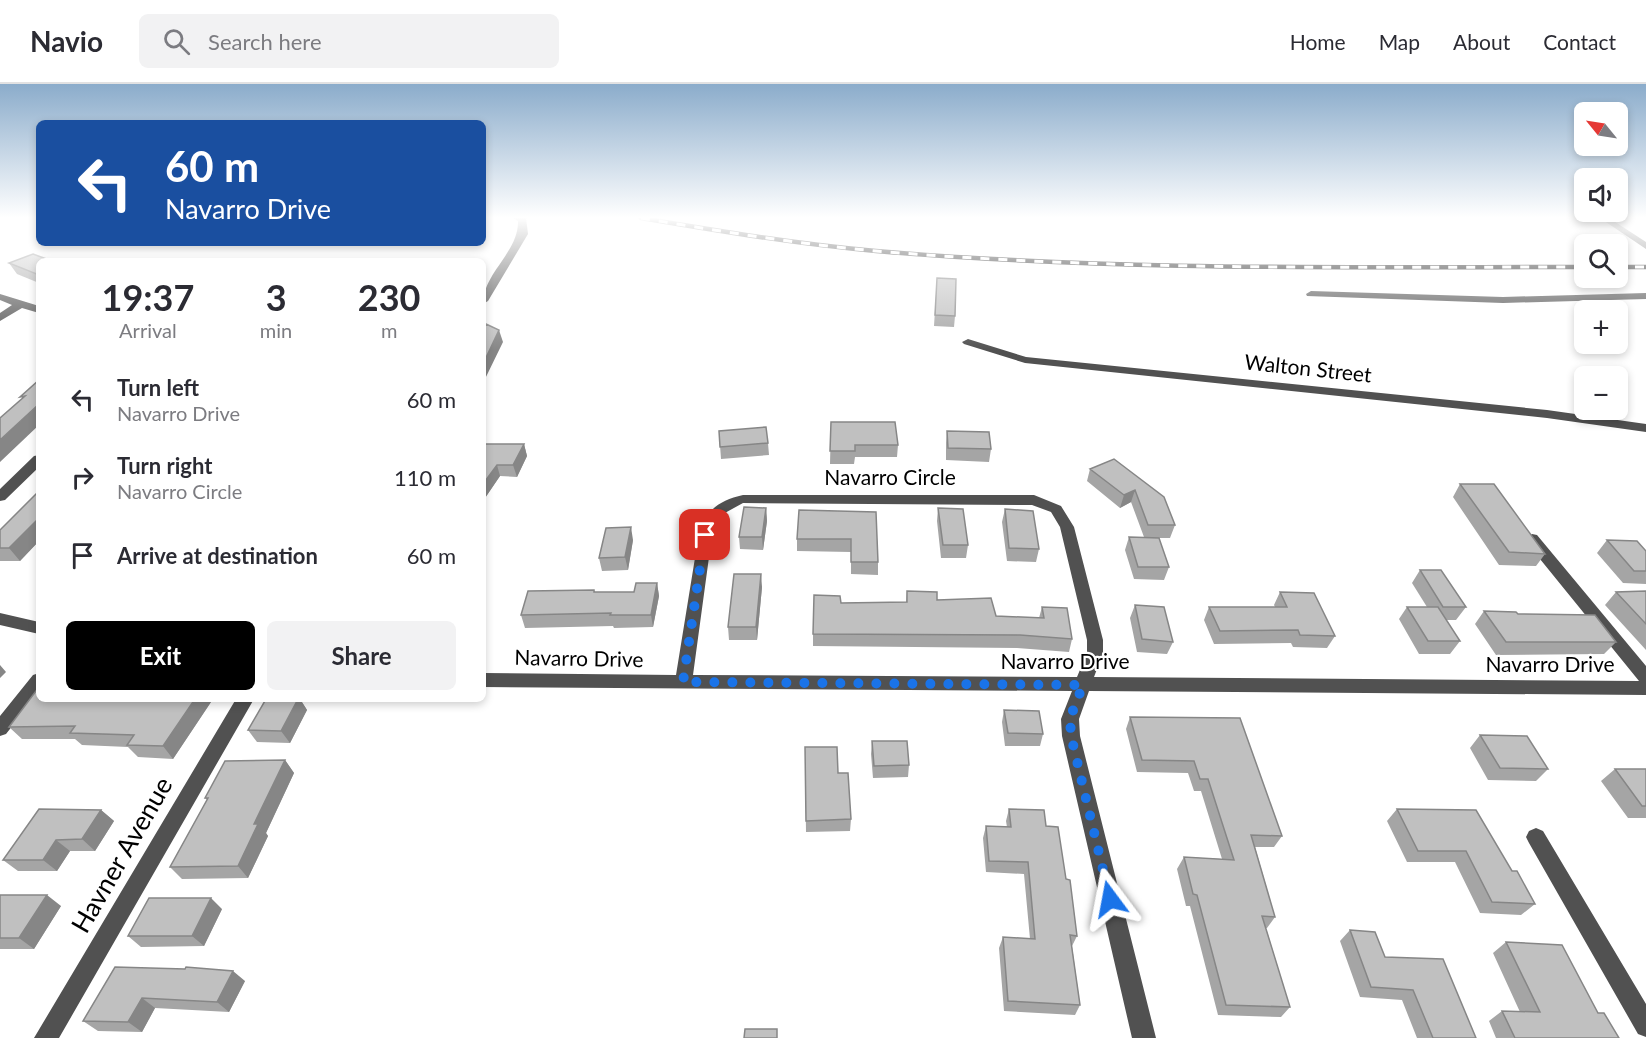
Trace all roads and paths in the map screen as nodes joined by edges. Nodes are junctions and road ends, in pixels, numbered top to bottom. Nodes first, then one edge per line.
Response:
1 (506, 263) edge
2 (1311, 294) dead end
3 (486, 296) edge
4 (1646, 296) edge
5 (0, 297) edge
6 (20, 304) junction
7 (36, 309) edge
8 (0, 318) edge
9 (968, 342) dead end
10 (1646, 428) edge
11 (36, 462) edge
12 (0, 497) edge
13 (1522, 526) edge
14 (0, 619) edge
15 (36, 627) edge
16 (1646, 678) edge
17 (486, 680) edge
18 (683, 682) junction
19 (36, 684) edge
20 (1083, 685) junction
21 (1646, 688) edge
22 (243, 702) edge
23 (0, 729) edge
24 (1536, 837) dead end
25 (1646, 1026) edge
26 (46, 1038) edge
27 (1144, 1038) edge

1 - 3 street
2 - 4 street
5 - 6 street
6 - 7 street
6 - 8 street
9 - 10 street, Walton Street
11 - 12 street
13 - 16 street
14 - 15 street
17 - 18 street, Navarro Drive
18 - 20 street, Navarro Drive
18 - 20 street, Navarro Circle
19 - 23 street
20 - 21 street, Navarro Drive
20 - 27 street, Navarro Circle
22 - 26 street, Havner Avenue
24 - 25 street

